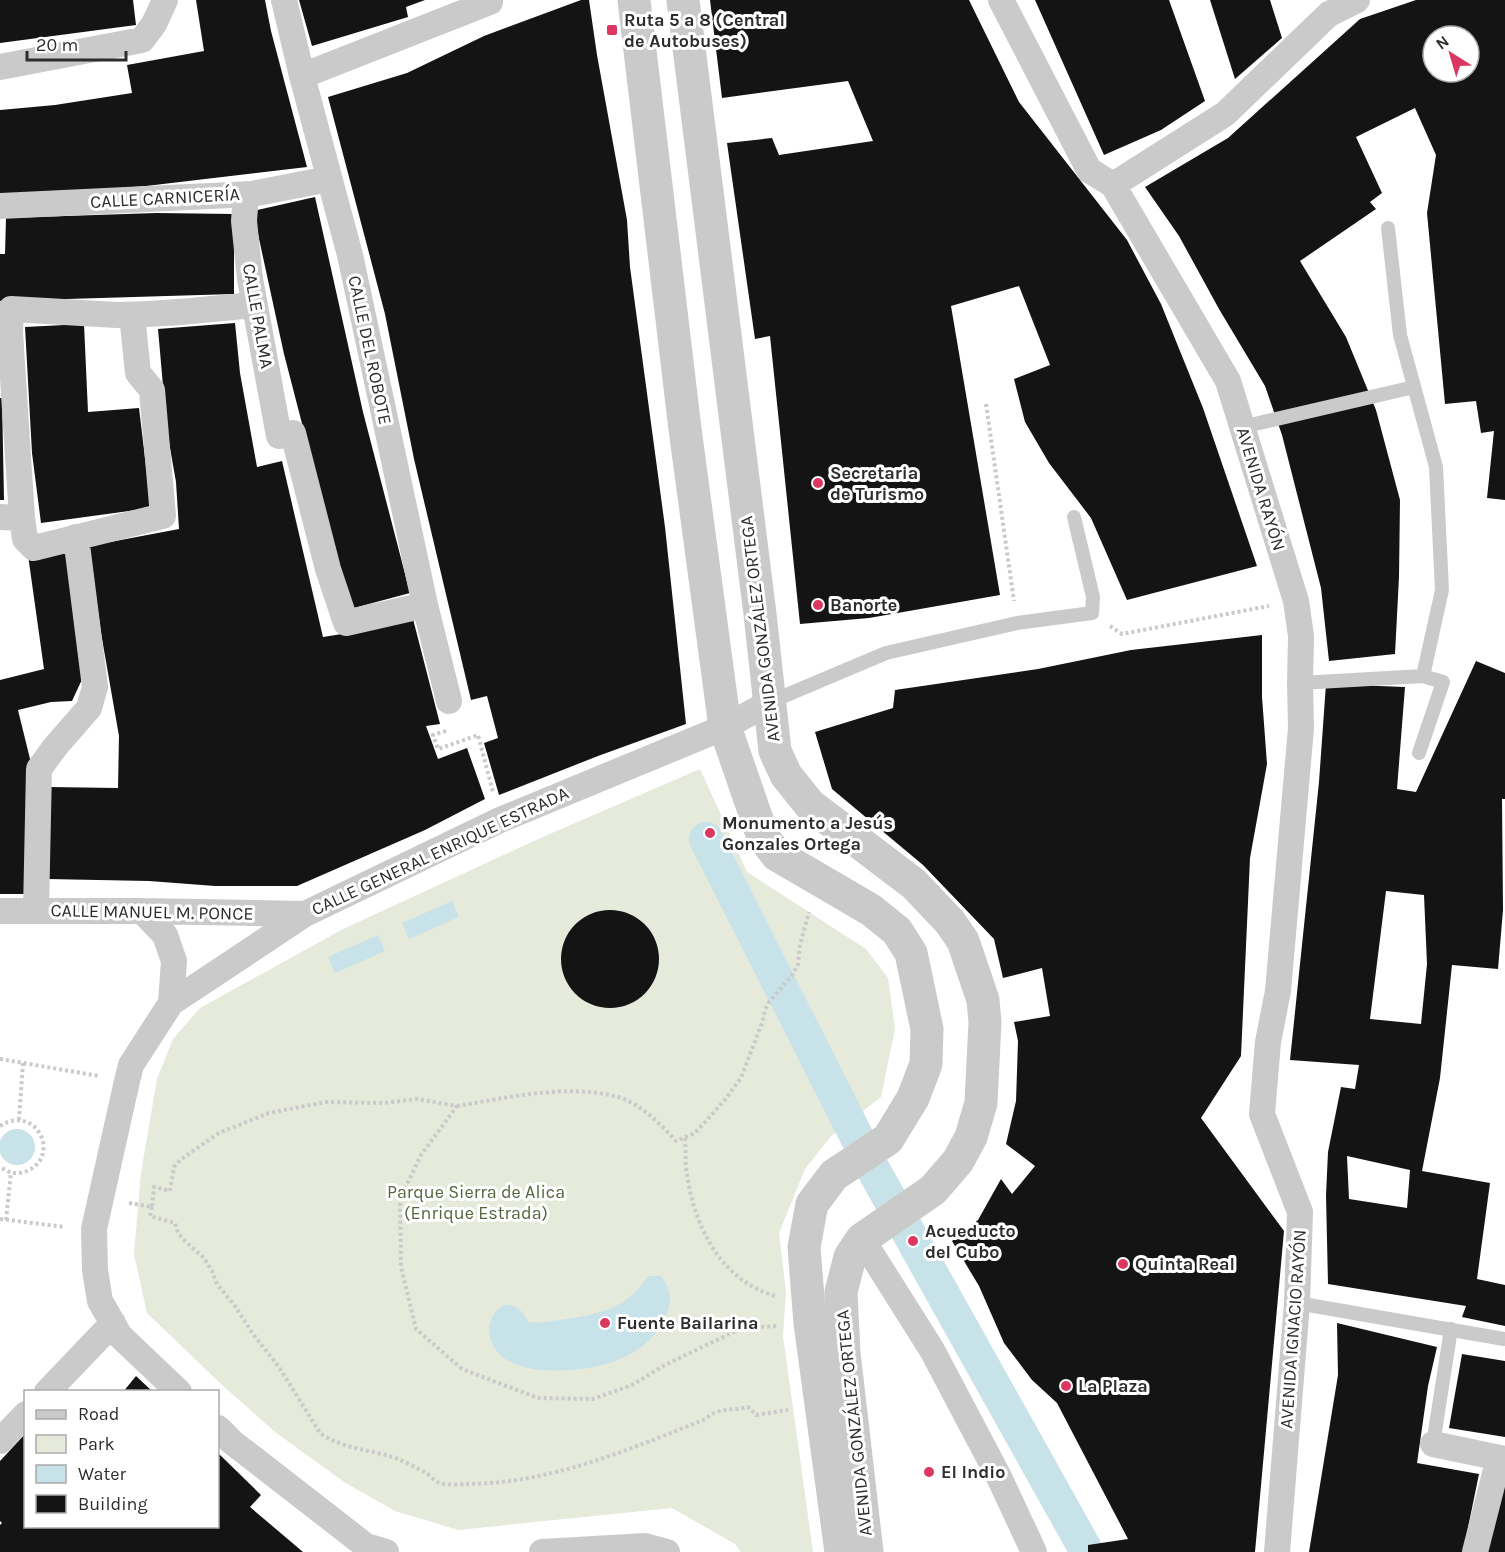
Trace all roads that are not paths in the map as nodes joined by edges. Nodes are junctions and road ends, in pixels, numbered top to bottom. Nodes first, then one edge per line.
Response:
1 (165, 0) edge
2 (284, 0) edge
3 (634, 0) edge
4 (683, 0) edge
5 (1001, 0) edge
6 (1358, 0) edge
7 (490, 2) dead end
8 (0, 67) edge
9 (302, 76) junction
10 (329, 179) junction
11 (1113, 185) junction
12 (246, 195) junction
13 (0, 206) edge
14 (1388, 228) dead end
15 (255, 305) junction
16 (132, 315) junction
17 (1414, 387) junction
18 (1242, 427) junction
19 (1074, 517) dead end
20 (11, 518) edge
21 (76, 537) junction
22 (425, 605) junction
23 (1424, 676) junction
24 (1300, 683) junction
25 (449, 701) dead end
26 (770, 702) junction
27 (725, 727) junction
28 (1419, 753) dead end
29 (0, 911) edge
30 (36, 911) junction
31 (141, 911) junction
32 (305, 914) junction
33 (171, 1003) junction
34 (1268, 1042) joint
35 (862, 1239) junction
36 (1297, 1303) junction
37 (113, 1323) junction
38 (1451, 1329) junction
39 (1504, 1339) edge
40 (49, 1390) edge
41 (177, 1390) edge
42 (24, 1416) edge
43 (219, 1429) edge
44 (0, 1441) edge
45 (1433, 1444) joint
46 (1502, 1458) edge
47 (386, 1552) edge
48 (542, 1552) edge
49 (667, 1552) edge
50 (841, 1552) edge
51 (867, 1552) edge
52 (1034, 1552) edge
53 (1277, 1552) edge
54 (1475, 1552) edge

1 - 8 street
2 - 9 street, CALLE DEL ROBOTE
3 - 27 street, AVENIDA GONZÁLEZ ORTEGA
4 - 26 street, AVENIDA GONZÁLEZ ORTEGA
5 - 11 street, AVENIDA RAYÓN
6 - 11 street
7 - 9 street
9 - 10 street, CALLE DEL ROBOTE
10 - 12 street, CALLE CARNICERÍA
10 - 22 street, CALLE DEL ROBOTE
11 - 18 street, AVENIDA RAYÓN
12 - 13 street, CALLE CARNICERÍA
12 - 15 street, CALLE PALMA
14 - 17 lane
15 - 16 street
15 - 22 street, CALLE PALMA
16 - 20 street
16 - 21 street
17 - 18 lane
17 - 23 lane
18 - 24 street, AVENIDA RAYÓN
19 - 26 lane
20 - 21 street
21 - 30 street
22 - 25 street, CALLE DEL ROBOTE
23 - 24 lane
23 - 28 lane
24 - 34 street, AVENIDA RAYÓN
26 - 27 street, CALLE GENERAL ENRIQUE ESTRADA
26 - 35 street, AVENIDA GONZÁLEZ ORTEGA
27 - 32 street, CALLE GENERAL ENRIQUE ESTRADA
27 - 50 street, AVENIDA GONZÁLEZ ORTEGA
29 - 30 street, CALLE MANUEL M. PONCE
30 - 31 street, CALLE MANUEL M. PONCE
31 - 32 street, CALLE MANUEL M. PONCE
31 - 33 street, CALLE GENERAL ENRIQUE ESTRADA
32 - 33 street, CALLE GENERAL ENRIQUE ESTRADA
33 - 37 street, CALLE GENERAL ENRIQUE ESTRADA
34 - 36 street, AVENIDA IGNACIO RAYÓN
35 - 51 street, AVENIDA GONZÁLEZ ORTEGA
35 - 52 street
36 - 38 lane
36 - 53 street, AVENIDA IGNACIO RAYÓN
37 - 40 street
37 - 41 street, CALLE GENERAL ENRIQUE ESTRADA
38 - 39 lane
38 - 45 lane
42 - 44 street
43 - 47 street
45 - 46 street
46 - 54 street
48 - 49 street

